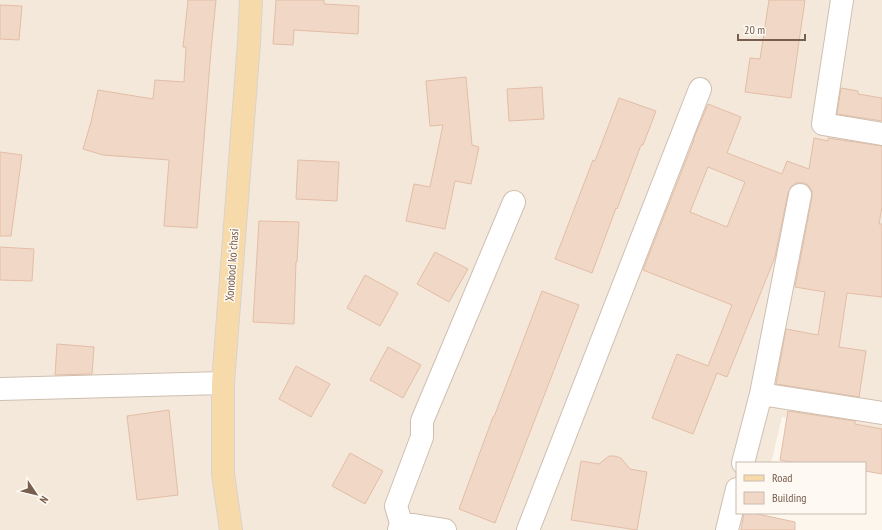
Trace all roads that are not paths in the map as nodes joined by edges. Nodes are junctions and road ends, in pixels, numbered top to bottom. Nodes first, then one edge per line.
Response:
1 (251, 0) edge
2 (842, 0) edge
3 (700, 89) dead end
4 (882, 134) edge
5 (800, 195) dead end
6 (514, 202) dead end
7 (223, 383) junction
8 (0, 389) edge
9 (761, 394) junction
10 (882, 413) edge
11 (744, 462) edge
12 (736, 493) edge
13 (400, 526) edge
14 (231, 530) edge
15 (445, 530) edge
16 (528, 530) edge
17 (727, 530) edge

1 - 7 main road, Xonobod koʻchasi
2 - 4 street
3 - 16 street
5 - 9 street
6 - 13 street
7 - 8 street
7 - 14 main road, Xonobod koʻchasi
9 - 10 street
9 - 11 street
12 - 17 street
13 - 15 street

